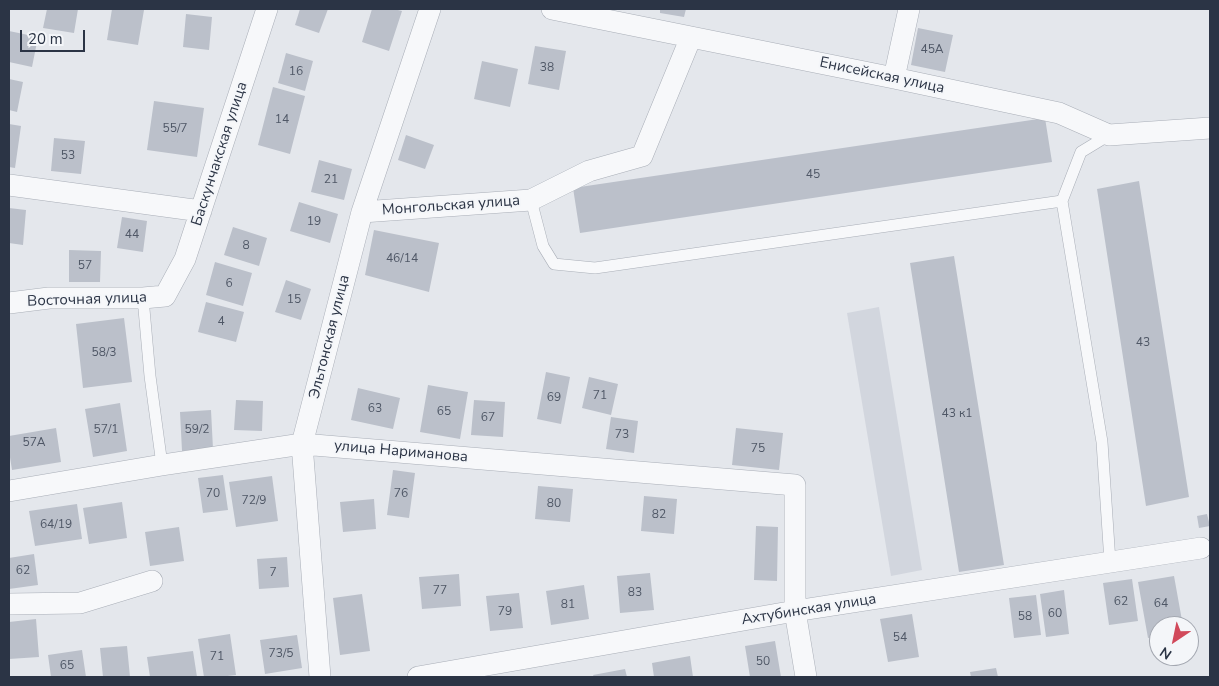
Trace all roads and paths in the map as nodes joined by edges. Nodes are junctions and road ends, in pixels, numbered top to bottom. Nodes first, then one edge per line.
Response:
1 (267, 9) edge
2 (430, 9) edge
3 (552, 9) edge
4 (909, 9) edge
5 (691, 37) junction
6 (894, 78) junction
7 (1210, 128) edge
8 (1109, 135) junction
9 (9, 185) edge
10 (531, 200) junction
11 (1062, 202) junction
12 (201, 211) junction
13 (362, 212) junction
14 (164, 296) joint
15 (143, 298) junction
16 (9, 303) edge
17 (302, 444) junction
18 (162, 465) junction
19 (9, 491) edge
20 (1201, 548) dead end
21 (1110, 562) junction
22 (152, 581) dead end
23 (9, 604) edge
24 (795, 611) junction
25 (320, 677) edge
26 (418, 677) edge
27 (806, 677) edge

1 - 12 street, Баскунчакская улица
2 - 13 street, Эльтонская улица
3 - 5 street, Енисейская улица
4 - 6 street
5 - 6 street, Енисейская улица
5 - 10 street, Монгольская улица
6 - 8 street, Енисейская улица
7 - 8 street, Енисейская улица
8 - 11 lane
9 - 12 street
10 - 11 lane
10 - 13 street, Монгольская улица
11 - 21 lane
12 - 14 street, Баскунчакская улица
13 - 17 street, Эльтонская улица
14 - 15 street, Восточная улица
15 - 16 street, Восточная улица
15 - 18 lane
17 - 18 street, улица Нариманова
17 - 24 street, улица Нариманова
17 - 25 street, Эльтонская улица
18 - 19 street, улица Нариманова
20 - 21 street, Ахтубинская улица
21 - 24 street, Ахтубинская улица
22 - 23 street
24 - 26 street, Ахтубинская улица
24 - 27 street

